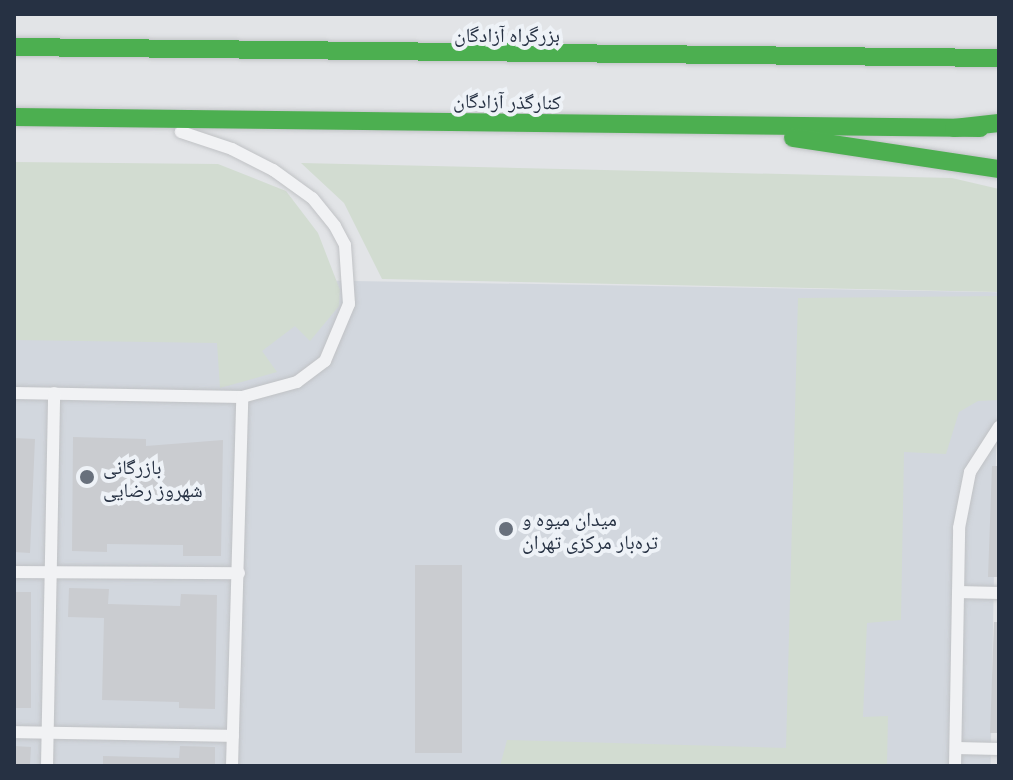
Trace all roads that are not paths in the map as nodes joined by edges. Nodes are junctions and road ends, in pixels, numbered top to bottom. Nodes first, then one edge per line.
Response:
1 (14, 47) edge
2 (999, 58) edge
3 (14, 117) edge
4 (140, 119) junction
5 (710, 126) junction
6 (999, 126) edge
7 (999, 169) edge
8 (14, 393) edge
9 (54, 393) junction
10 (242, 397) junction
11 (999, 427) edge
12 (14, 572) edge
13 (50, 572) junction
14 (239, 573) junction
15 (958, 592) junction
16 (999, 593) edge
17 (14, 732) edge
18 (47, 733) junction
19 (233, 736) junction
20 (956, 748) junction
21 (999, 749) edge
22 (47, 766) edge
23 (232, 766) edge
24 (955, 766) edge

1 - 2 main road, بزرگراه آزادگان
3 - 4 main road, کنارگذر آزادگان
4 - 5 main road, کنارگذر آزادگان
4 - 10 lane
5 - 6 main road, کنارگذر آزادگان
5 - 7 main road
8 - 9 lane
9 - 10 lane
9 - 13 lane
10 - 14 lane
11 - 15 lane
12 - 13 lane
13 - 14 lane
13 - 18 lane
14 - 19 lane
15 - 16 lane
15 - 20 lane
17 - 18 lane
18 - 19 lane
18 - 22 lane
19 - 23 lane
20 - 21 lane
20 - 24 lane

